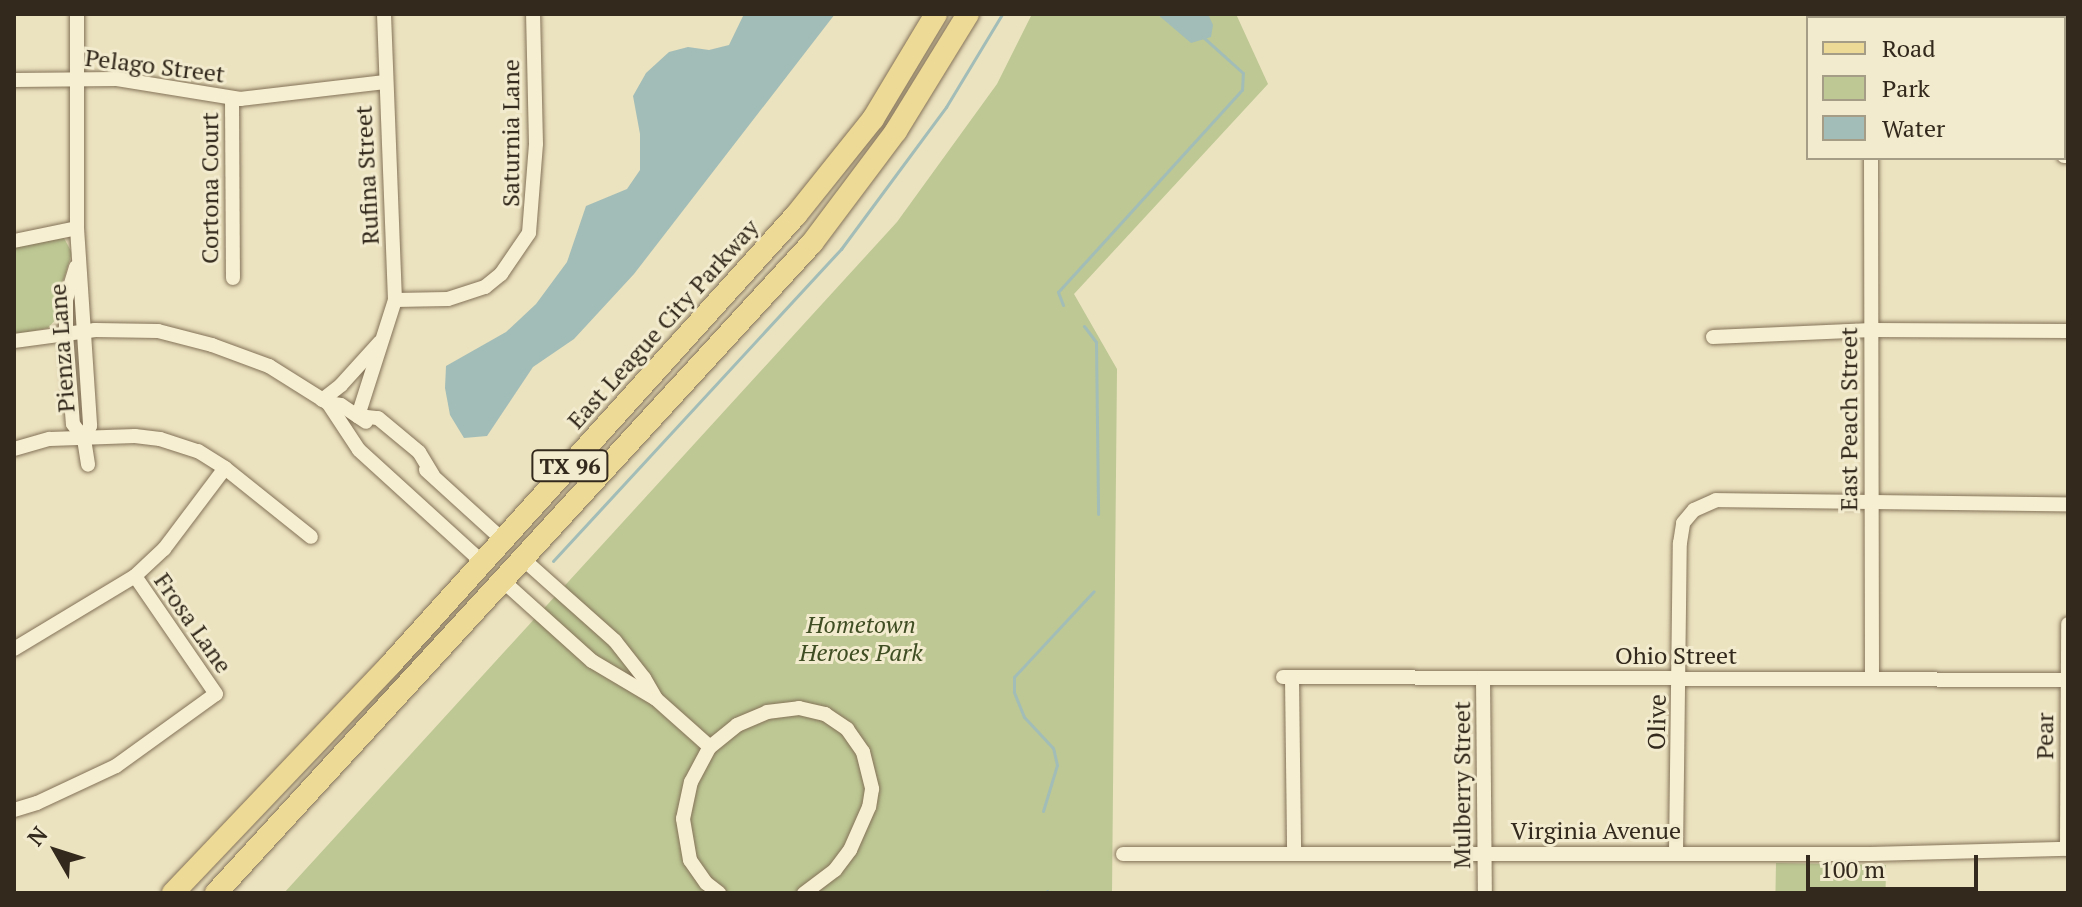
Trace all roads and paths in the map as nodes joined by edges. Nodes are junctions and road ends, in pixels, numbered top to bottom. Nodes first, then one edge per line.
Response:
1 (77, 14) edge
2 (384, 14) edge
3 (533, 14) edge
4 (936, 14) edge
5 (968, 14) edge
6 (80, 77) junction
7 (14, 80) edge
8 (385, 82) junction
9 (232, 98) junction
10 (1871, 160) edge
11 (77, 228) junction
12 (14, 241) edge
13 (78, 259) junction
14 (233, 278) dead end
15 (395, 300) junction
16 (1872, 330) junction
17 (2068, 331) edge
18 (83, 332) junction
19 (388, 332) junction
20 (66, 334) junction
21 (1713, 337) dead end
22 (14, 341) edge
23 (325, 402) junction
24 (358, 416) junction
25 (84, 439) junction
26 (14, 449) edge
27 (88, 465) dead end
28 (225, 468) junction
29 (1870, 503) junction
30 (2068, 504) edge
31 (311, 537) dead end
32 (503, 540) junction
33 (523, 559) junction
34 (482, 562) junction
35 (135, 576) junction
36 (503, 581) junction
37 (586, 616) junction
38 (2068, 624) edge
39 (566, 638) junction
40 (14, 649) edge
41 (1483, 678) junction
42 (1680, 678) junction
43 (1872, 679) junction
44 (2068, 680) edge
45 (656, 699) junction
46 (710, 747) junction
47 (295, 807) junction
48 (14, 810) edge
49 (2068, 849) edge
50 (1484, 852) junction
51 (1294, 853) junction
52 (1676, 853) junction
53 (1123, 854) dead end
54 (173, 893) edge
55 (216, 893) edge
56 (230, 893) edge
57 (719, 893) edge
58 (804, 893) edge
59 (1485, 893) edge

1 - 6 street, Pienza Lane
2 - 8 street, Rufina Street
3 - 15 street, Saturnia Lane
4 - 32 main road, East League City Parkway / TX 96
5 - 33 main road, TX 96
6 - 7 street, Pelago Street
6 - 9 street, Pelago Street
6 - 11 street, Pienza Lane
8 - 9 street, Pelago Street
8 - 15 street, Rufina Street
9 - 14 street, Cortona Court
10 - 16 street, East Peach Street
11 - 12 street
11 - 13 street, Pienza Lane
13 - 18 street, Pienza Lane
13 - 20 street, Pienza Lane
15 - 19 street, Rufina Street
16 - 17 street
16 - 21 street
16 - 29 street, East Peach Street
18 - 20 street
18 - 23 street
18 - 25 street, Pienza Lane
19 - 23 street, Rufina Street
19 - 24 street, Rufina Street
20 - 22 street
20 - 25 street, Pienza Lane
23 - 24 street
23 - 34 street
24 - 32 street
25 - 26 street
25 - 27 street
25 - 28 street
28 - 31 street
28 - 35 street
29 - 30 street
29 - 42 street, Olive
29 - 43 street, East Peach Street
32 - 33 main road
32 - 34 main road, East League City Parkway / TX 96
33 - 36 main road, TX 96
33 - 37 street
34 - 36 main road
34 - 54 main road, East League City Parkway / TX 96
35 - 40 street
35 - 48 street, Frosa Lane
36 - 39 street
36 - 47 main road, TX 96
37 - 39 street
37 - 45 street
38 - 44 street, Pear
39 - 45 street
41 - 42 street, Ohio Street
41 - 50 street, Mulberry Street
41 - 51 street, Ohio Street
42 - 43 street, Ohio Street
42 - 52 street, Olive
43 - 44 street, Ohio Street
44 - 49 street, Pear
45 - 46 street
46 - 57 street
46 - 58 street
47 - 55 main road, TX 96
47 - 56 main road
49 - 52 street, Virginia Avenue
50 - 51 street, Virginia Avenue
50 - 52 street, Virginia Avenue
50 - 59 street, Mulberry Street
51 - 53 street, Virginia Avenue

